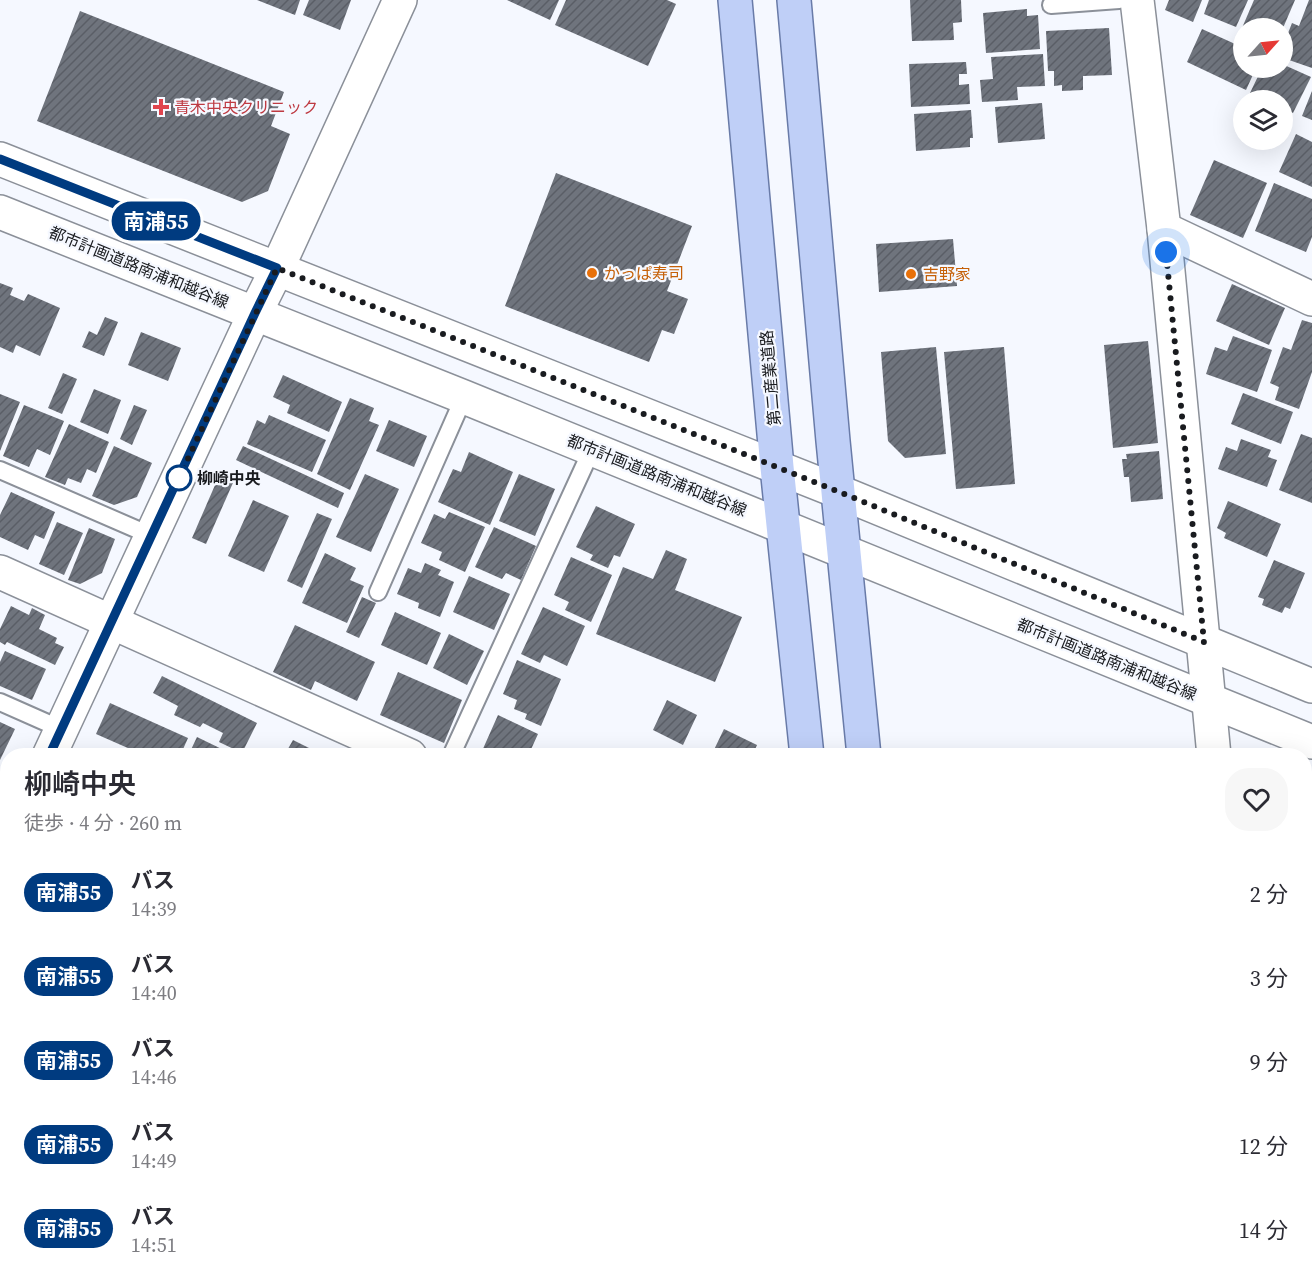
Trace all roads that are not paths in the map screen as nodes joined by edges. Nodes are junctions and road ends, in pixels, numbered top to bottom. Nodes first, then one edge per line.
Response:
1 (400, 0) edge
2 (735, 0) edge
3 (794, 0) edge
4 (1119, 0) edge
5 (1137, 0) edge
6 (1051, 5) dead end
7 (0, 159) edge
8 (0, 212) edge
9 (1164, 229) junction
10 (277, 268) junction
11 (1312, 299) edge
12 (255, 313) junction
13 (464, 397) junction
14 (592, 449) junction
15 (777, 467) junction
16 (0, 470) edge
17 (837, 491) junction
18 (783, 527) junction
19 (152, 536) junction
20 (843, 551) junction
21 (0, 572) edge
22 (378, 592) dead end
23 (112, 621) junction
24 (1204, 642) junction
25 (1312, 686) edge
26 (1209, 701) junction
27 (0, 702) edge
28 (1312, 742) edge
29 (55, 743) edge
30 (392, 748) edge
31 (455, 748) edge
32 (806, 748) edge
33 (863, 748) edge
34 (1213, 748) edge

1 - 10 street
2 - 15 main road, 第二産業道路
3 - 17 main road
4 - 6 lane
5 - 9 street
7 - 10 street
8 - 12 street, 都市計画道路南浦和越谷線
9 - 11 street
9 - 24 street
10 - 12 street
10 - 15 street
12 - 13 street, 都市計画道路南浦和越谷線
12 - 19 street
13 - 14 street, 都市計画道路南浦和越谷線
13 - 22 lane
14 - 18 street, 都市計画道路南浦和越谷線
14 - 31 lane
15 - 17 street
15 - 18 main road, 第二産業道路
16 - 19 lane
17 - 20 main road
17 - 24 street
18 - 20 street, 都市計画道路南浦和越谷線
18 - 32 main road, 第二産業道路
19 - 23 street
20 - 26 street, 都市計画道路南浦和越谷線
20 - 33 main road
21 - 23 street
23 - 29 street
23 - 30 street
24 - 25 street
24 - 26 street
26 - 28 street, 都市計画道路南浦和越谷線
26 - 34 street
27 - 29 lane

